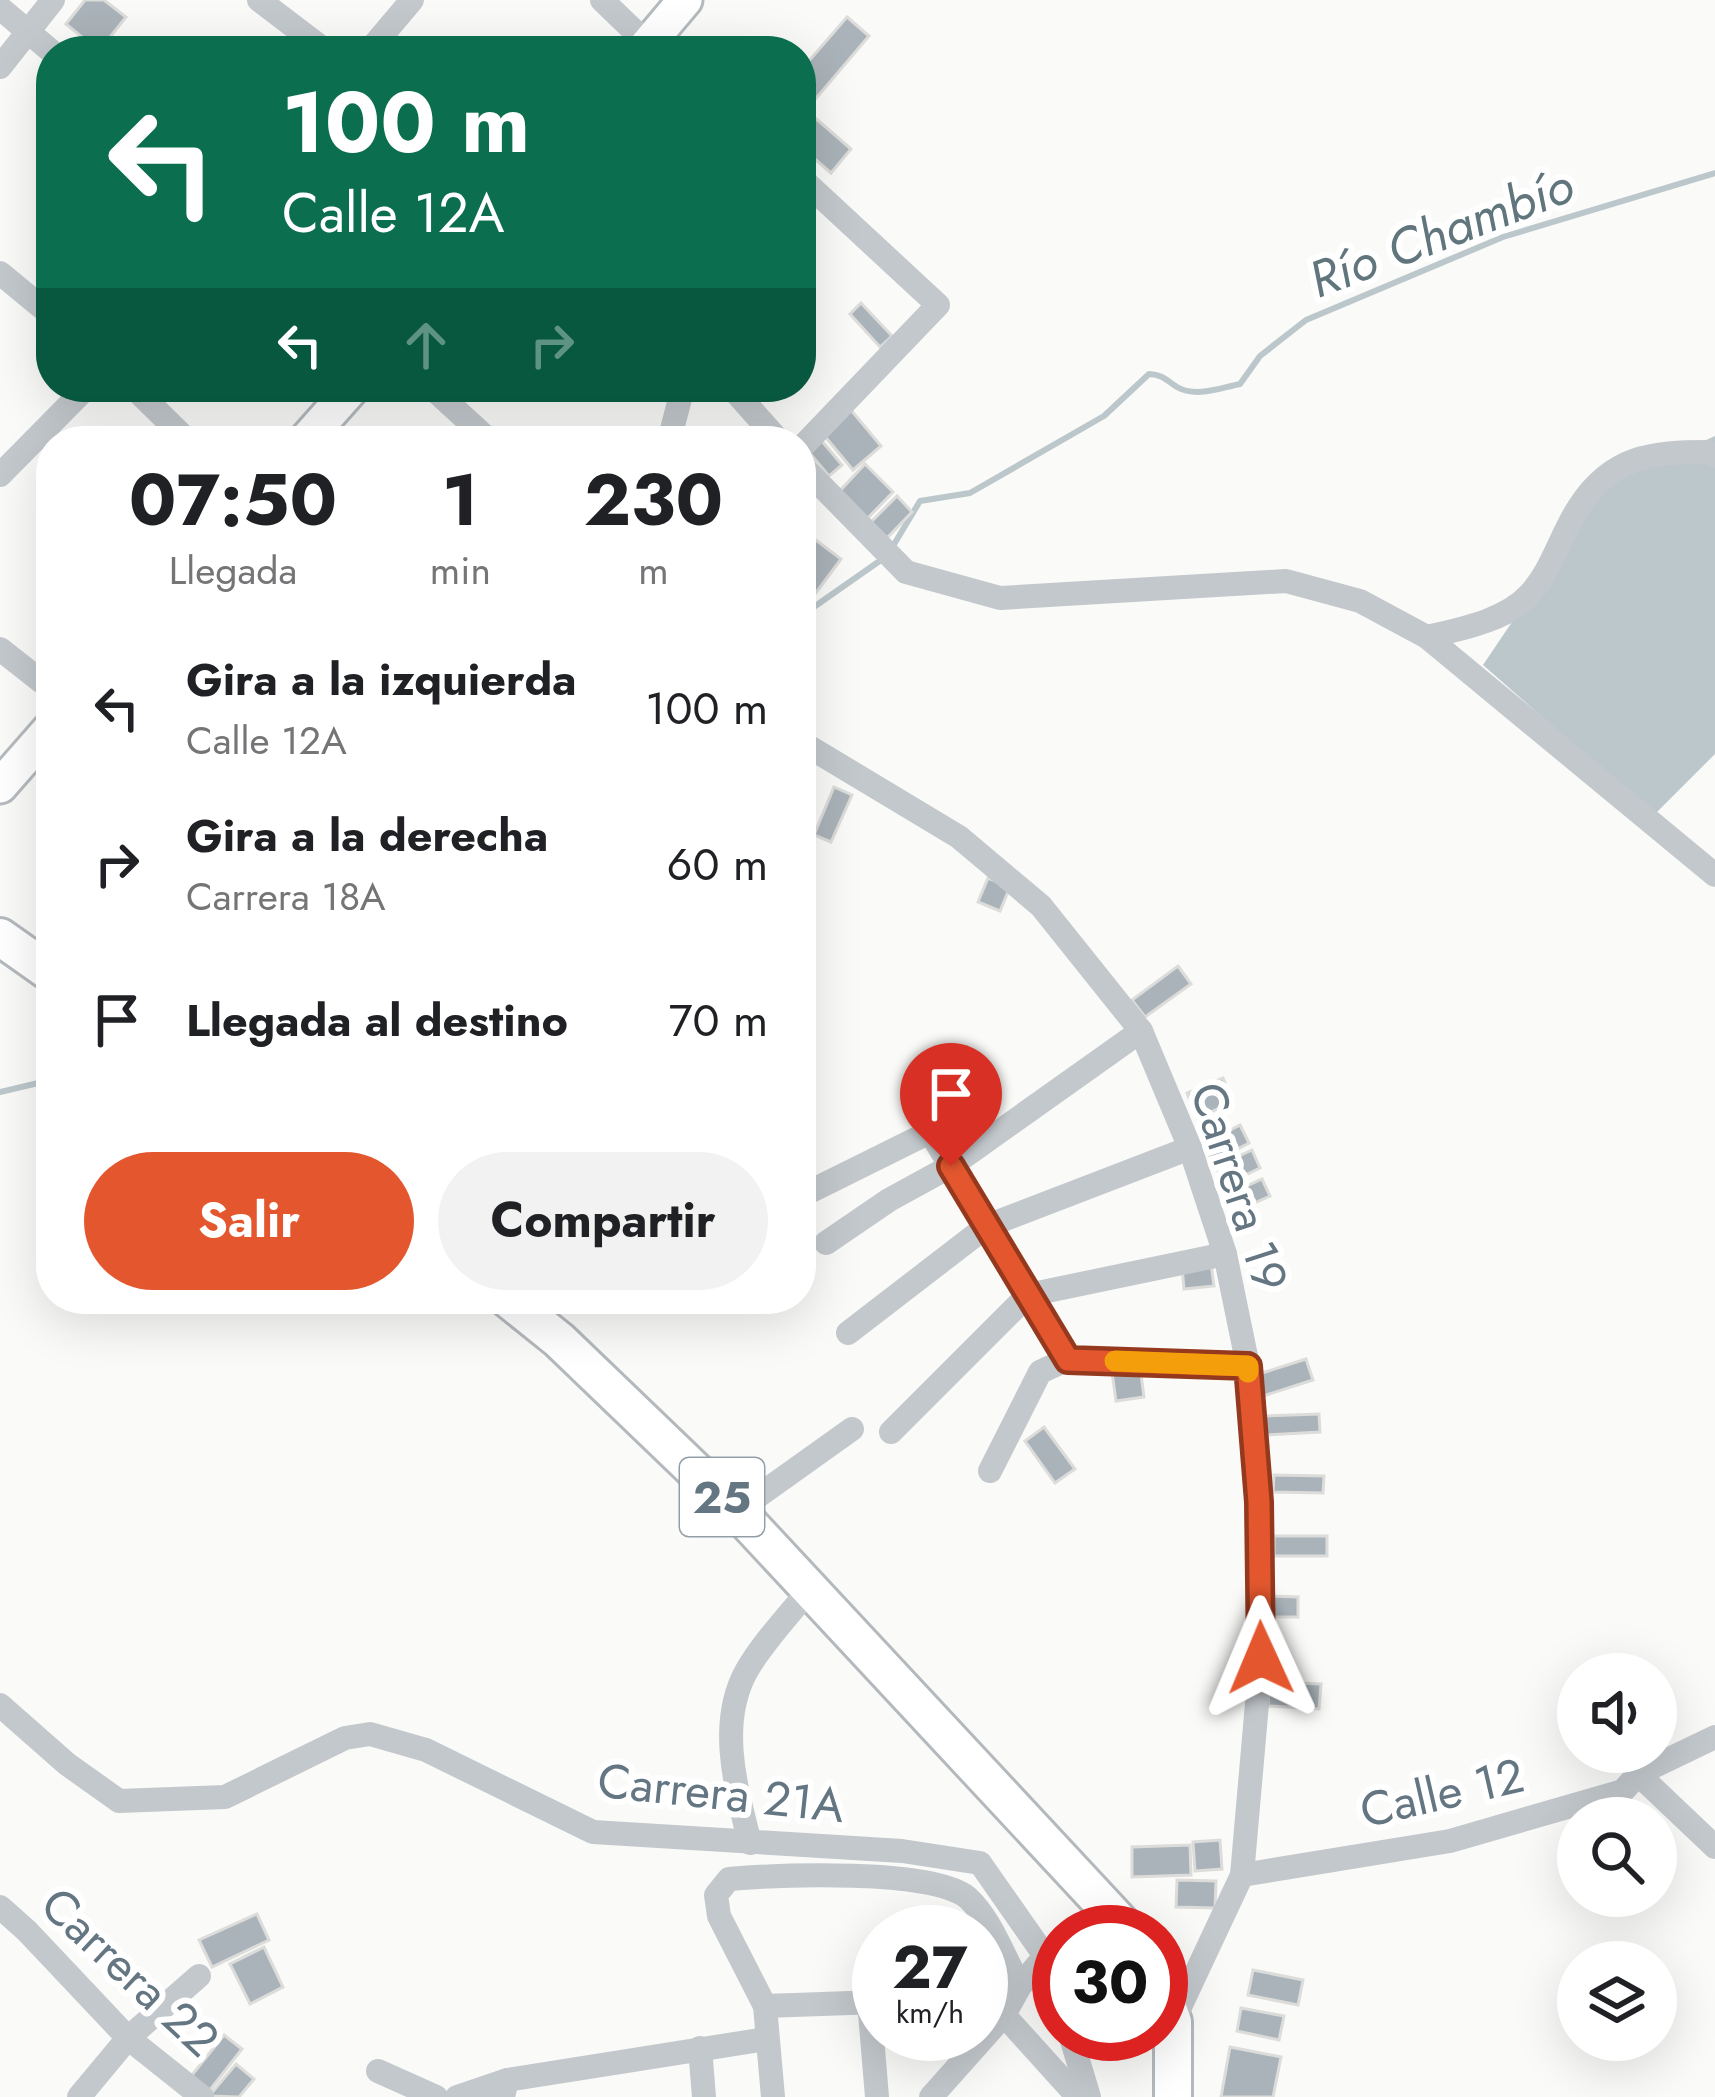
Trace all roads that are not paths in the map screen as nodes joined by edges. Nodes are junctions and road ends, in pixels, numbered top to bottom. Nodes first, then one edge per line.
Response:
1 (53, 0) edge
2 (259, 0) edge
3 (412, 0) edge
4 (602, 0) edge
5 (685, 0) edge
6 (0, 8) edge
7 (28, 31) junction
8 (306, 36) edge
9 (382, 36) edge
10 (636, 36) edge
11 (658, 36) edge
12 (36, 38) edge
13 (0, 67) edge
14 (816, 192) edge
15 (0, 273) edge
16 (36, 303) edge
17 (72, 402) edge
18 (148, 402) edge
19 (340, 402) edge
20 (447, 402) edge
21 (744, 402) edge
22 (48, 426) edge
23 (173, 426) edge
24 (318, 426) edge
25 (474, 426) edge
26 (766, 426) edge
27 (816, 432) edge
28 (36, 439) edge
29 (1715, 456) edge
30 (0, 475) edge
31 (816, 481) edge
32 (1427, 638) junction
33 (0, 649) edge
34 (36, 677) edge
35 (36, 745) edge
36 (816, 751) edge
37 (0, 786) edge
38 (1715, 875) edge
39 (0, 937) edge
40 (36, 962) edge
41 (1141, 1031) junction
42 (1190, 1148) junction
43 (951, 1166) junction
44 (816, 1189) edge
45 (987, 1226) junction
46 (826, 1244) dead end
47 (1225, 1254) junction
48 (1028, 1294) junction
49 (527, 1314) edge
50 (848, 1333) dead end
51 (1068, 1360) junction
52 (1248, 1366) junction
53 (851, 1429) dead end
54 (891, 1432) dead end
55 (990, 1471) dead end
56 (737, 1511) junction
57 (810, 1589) junction
58 (0, 1705) edge
59 (1715, 1738) edge
60 (1638, 1774) junction
61 (749, 1843) junction
62 (1715, 1847) edge
63 (1242, 1875) junction
64 (1104, 1905) edge
65 (0, 1907) edge
66 (1032, 1936) edge
67 (1188, 1969) edge
68 (1032, 1973) edge
69 (199, 1976) dead end
70 (1020, 1987) junction
71 (1008, 1999) edge
72 (852, 2003) edge
73 (765, 2006) junction
74 (1008, 2029) edge
75 (128, 2038) junction
76 (766, 2039) junction
77 (700, 2048) junction
78 (876, 2061) edge
79 (958, 2061) edge
80 (1079, 2061) edge
81 (1171, 2061) edge
82 (378, 2072) dead end
83 (505, 2089) edge
84 (79, 2097) edge
85 (202, 2097) edge
86 (436, 2097) edge
87 (458, 2097) edge
88 (704, 2097) edge
89 (773, 2097) edge
90 (877, 2097) edge
91 (931, 2097) edge
92 (1078, 2097) edge
93 (1090, 2097) edge
94 (1173, 2097) edge

1 - 7 street
2 - 8 street
3 - 9 street
4 - 10 street
5 - 11 main road
6 - 7 street
7 - 12 street
7 - 13 street
14 - 27 street
15 - 16 street
17 - 22 street
18 - 23 street
19 - 24 main road
20 - 25 street
21 - 26 street
28 - 30 street
29 - 32 street
31 - 32 street
32 - 38 street
33 - 34 street
35 - 37 main road
36 - 41 street, Carrera 19
39 - 40 highway
41 - 42 street, Carrera 19
41 - 43 street
42 - 45 street
42 - 47 street, Carrera 19
43 - 44 street
43 - 45 street
43 - 46 street
45 - 48 street
45 - 50 street
47 - 48 street
47 - 52 street, Carrera 19
48 - 51 street
48 - 54 street
49 - 56 highway, 25
51 - 52 street
51 - 55 street
52 - 63 street, Carrera 19
53 - 56 street
56 - 57 highway, 25
57 - 61 street
57 - 64 highway, 25
58 - 61 street, Carrera 21A
59 - 60 street, Calle 12
60 - 62 street
60 - 63 street, Calle 12
61 - 66 street, Carrera 21A
63 - 67 street, Carrera 19
65 - 75 street, Carrera 22
68 - 70 street
69 - 75 street
70 - 71 street
70 - 73 street
72 - 73 street
73 - 76 street
74 - 92 street
75 - 84 street
75 - 85 street, Carrera 22
76 - 77 street
76 - 89 street
77 - 83 street
77 - 88 street
78 - 90 street
79 - 91 street
80 - 93 street
81 - 94 highway
82 - 86 street
83 - 87 street

